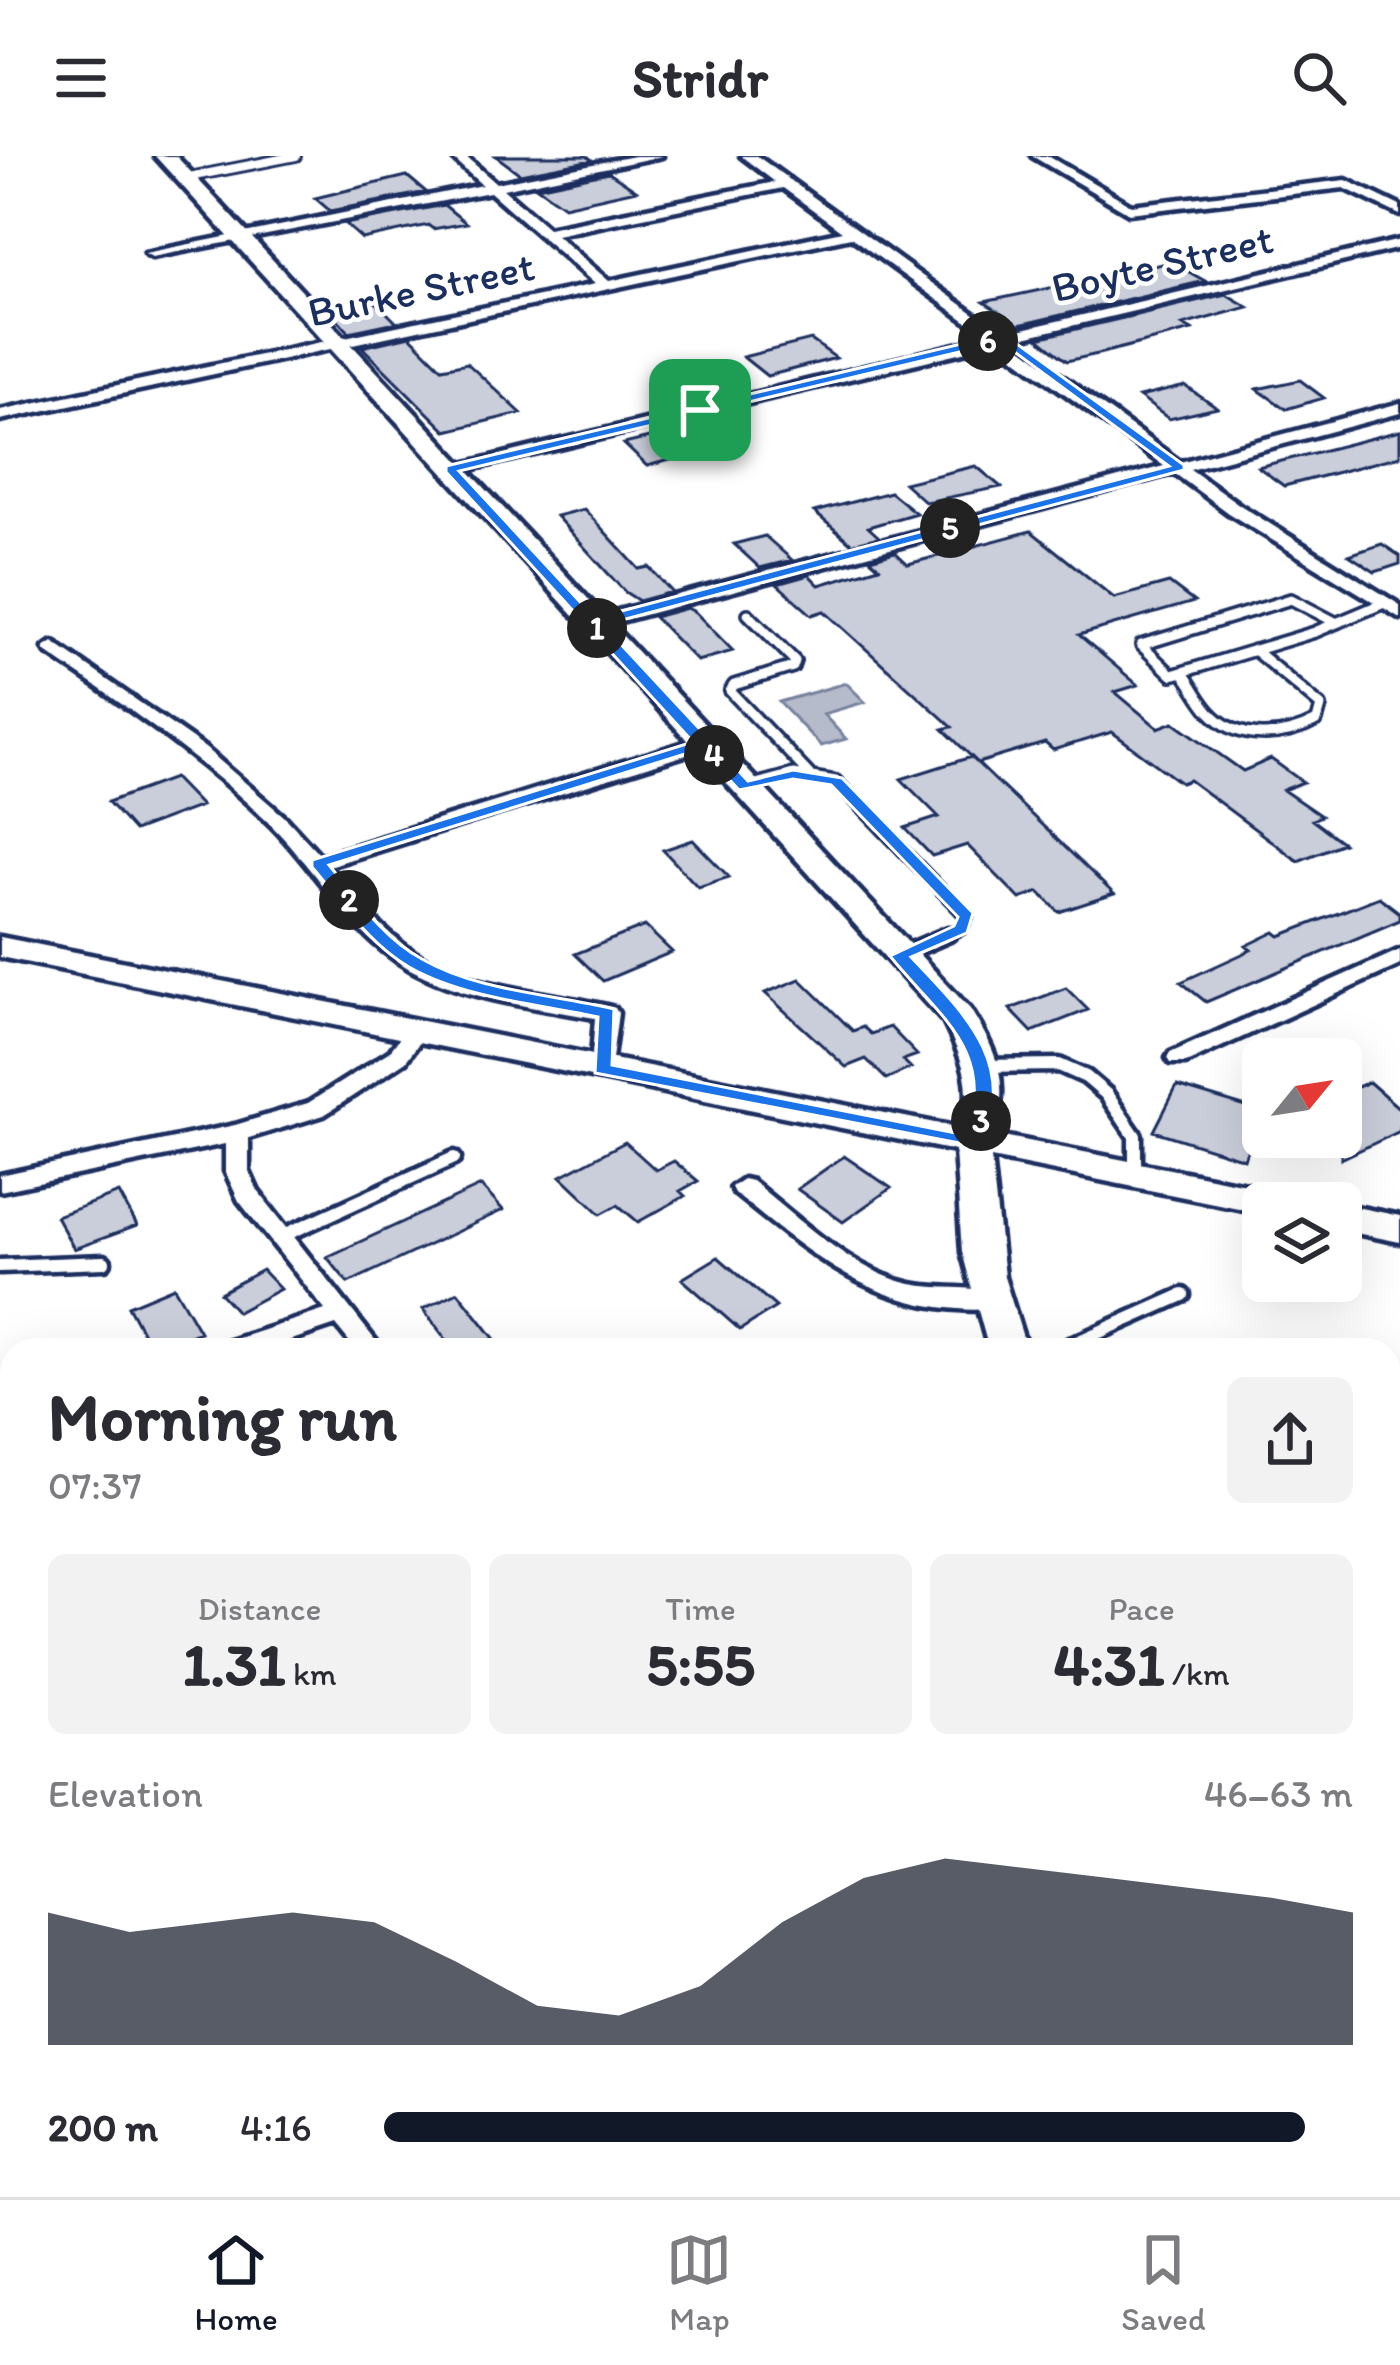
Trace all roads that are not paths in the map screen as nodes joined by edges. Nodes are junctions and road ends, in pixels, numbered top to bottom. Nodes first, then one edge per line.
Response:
1 (296, 156) edge
2 (457, 156) edge
3 (655, 156) edge
4 (748, 156) edge
5 (1039, 156) edge
6 (175, 167) edge
7 (788, 183) junction
8 (493, 188) junction
9 (1400, 211) edge
10 (857, 232) junction
11 (546, 233) junction
12 (238, 238) junction
13 (1400, 244) edge
14 (152, 254) dead end
15 (606, 286) junction
16 (1003, 338) junction
17 (336, 344) junction
18 (1400, 408) edge
19 (0, 416) edge
20 (1180, 467) junction
21 (450, 469) junction
22 (1384, 603) junction
23 (1400, 613) edge
24 (748, 614) dead end
25 (1335, 622) junction
26 (593, 623) junction
27 (53, 648) dead end
28 (1254, 650) junction
29 (1182, 672) junction
30 (704, 743) junction
31 (808, 774) junction
32 (745, 787) junction
33 (318, 863) junction
34 (0, 947) edge
35 (899, 956) junction
36 (1400, 957) edge
37 (417, 1030) junction
38 (1178, 1058) dead end
39 (982, 1066) junction
40 (602, 1069) junction
41 (237, 1133) junction
42 (973, 1143) junction
43 (454, 1158) dead end
44 (1135, 1174) junction
45 (0, 1183) edge
46 (743, 1187) dead end
47 (1242, 1196) edge
48 (1362, 1221) edge
49 (1400, 1229) edge
50 (280, 1238) junction
51 (104, 1262) dead end
52 (0, 1266) edge
53 (1184, 1295) dead end
54 (987, 1300) junction
55 (339, 1316) junction
56 (270, 1338) edge
57 (359, 1338) edge
58 (1003, 1338) edge
59 (1086, 1338) edge

1 - 6 lane
2 - 8 street
3 - 8 street
4 - 7 street
5 - 9 street
6 - 12 street
7 - 10 street
7 - 11 street
8 - 11 street
8 - 12 street
10 - 15 street, Burke Street
10 - 16 street
11 - 15 street
12 - 14 street
12 - 17 street
13 - 16 street, Boyte Street
15 - 17 street, Burke Street
16 - 20 street
16 - 21 street, Boyte Street
17 - 19 street, Burke Street
17 - 21 street
18 - 20 street
20 - 22 street
20 - 26 street
21 - 26 street
22 - 23 street
22 - 25 lane
24 - 31 lane
25 - 28 lane
25 - 29 lane
26 - 30 street
27 - 33 street
28 - 29 lane
28 - 29 lane
30 - 32 street
30 - 33 street
31 - 32 lane
31 - 35 lane
32 - 35 street
33 - 40 street
34 - 37 street
35 - 39 street
36 - 38 street
37 - 40 street
37 - 41 street
39 - 42 street
39 - 44 lane
40 - 42 street
41 - 45 street
41 - 50 street
42 - 44 street
42 - 54 street
43 - 50 lane
44 - 47 street
46 - 54 street
48 - 49 street
50 - 55 street
51 - 52 lane
53 - 59 lane
54 - 58 street
55 - 56 street
55 - 57 street

